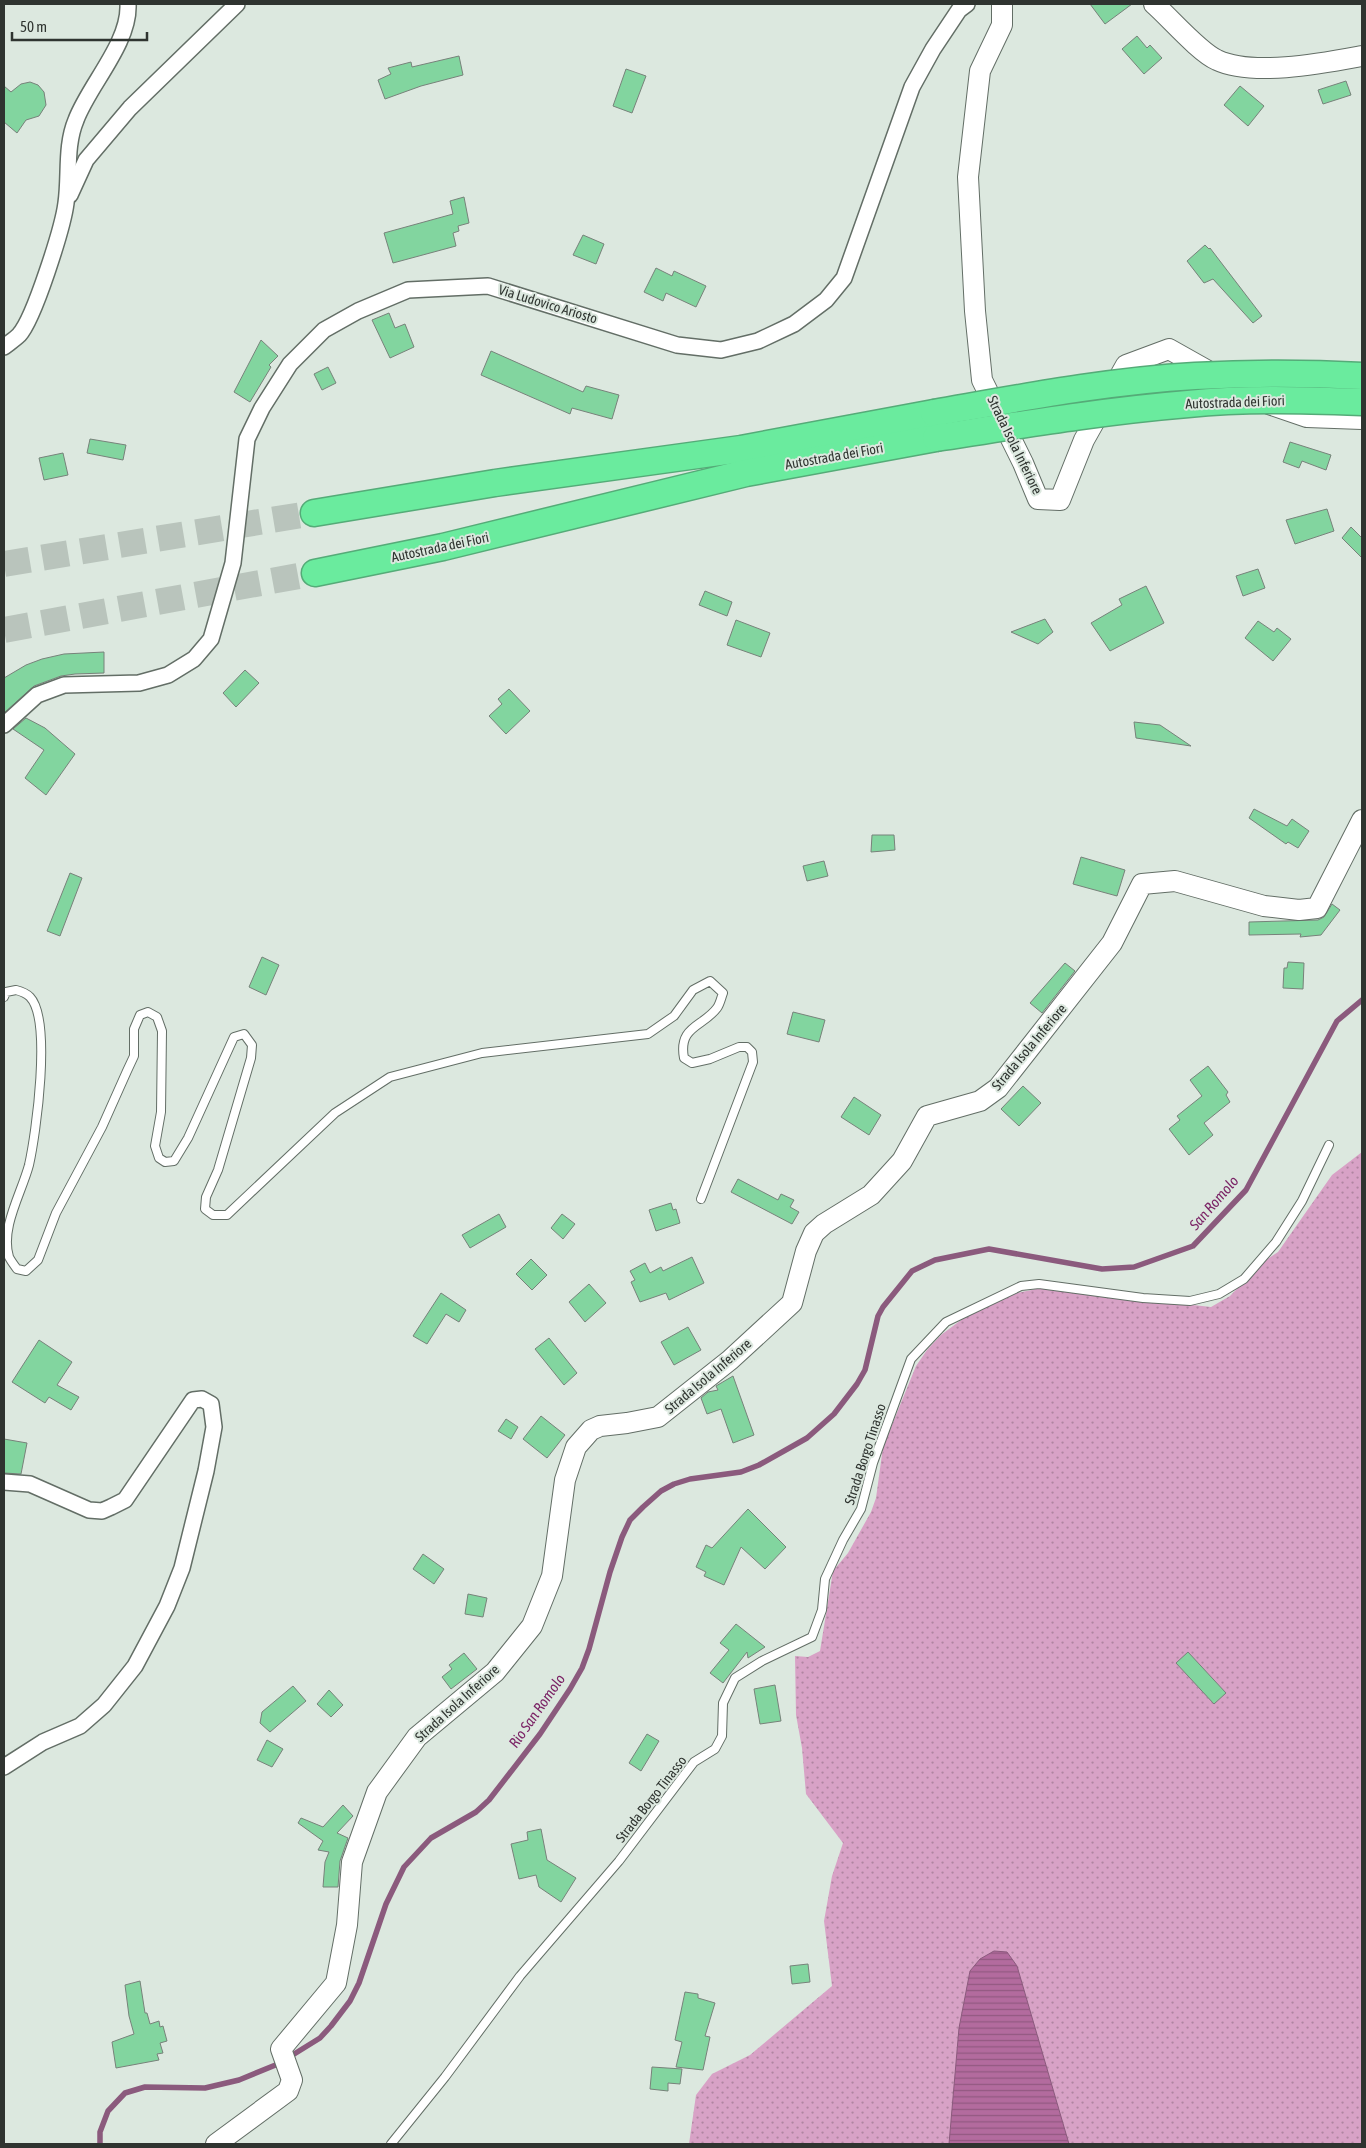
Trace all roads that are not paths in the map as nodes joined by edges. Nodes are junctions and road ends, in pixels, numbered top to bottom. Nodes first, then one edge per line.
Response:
1 (128, 4) edge
2 (237, 4) edge
3 (967, 4) edge
4 (1002, 4) edge
5 (1154, 4) edge
6 (1362, 56) edge
7 (66, 204) junction
8 (4, 347) edge
9 (1362, 376) edge
10 (1362, 402) edge
11 (1362, 419) edge
12 (935, 425) junction
13 (314, 512) tunnel mouth
14 (315, 573) tunnel mouth
15 (4, 725) edge
16 (1362, 820) edge
17 (4, 997) edge
18 (1330, 1146) dead end
19 (701, 1199) dead end
20 (4, 1482) edge
21 (4, 1767) edge
22 (216, 2144) edge
23 (391, 2144) edge

1 - 7 street
2 - 7 street
3 - 15 street, Via Ludovico Ariosto
4 - 11 street, Strada Isola Inferiore
5 - 6 street
7 - 8 street
9 - 12 highway, Autostrada dei Fiori, bridge
10 - 12 highway, Autostrada dei Fiori, bridge
12 - 13 highway, Autostrada dei Fiori
12 - 14 highway, Autostrada dei Fiori
16 - 22 street, Strada Isola Inferiore
17 - 19 lane
18 - 23 lane, Strada Borgo Tinasso
20 - 21 street

